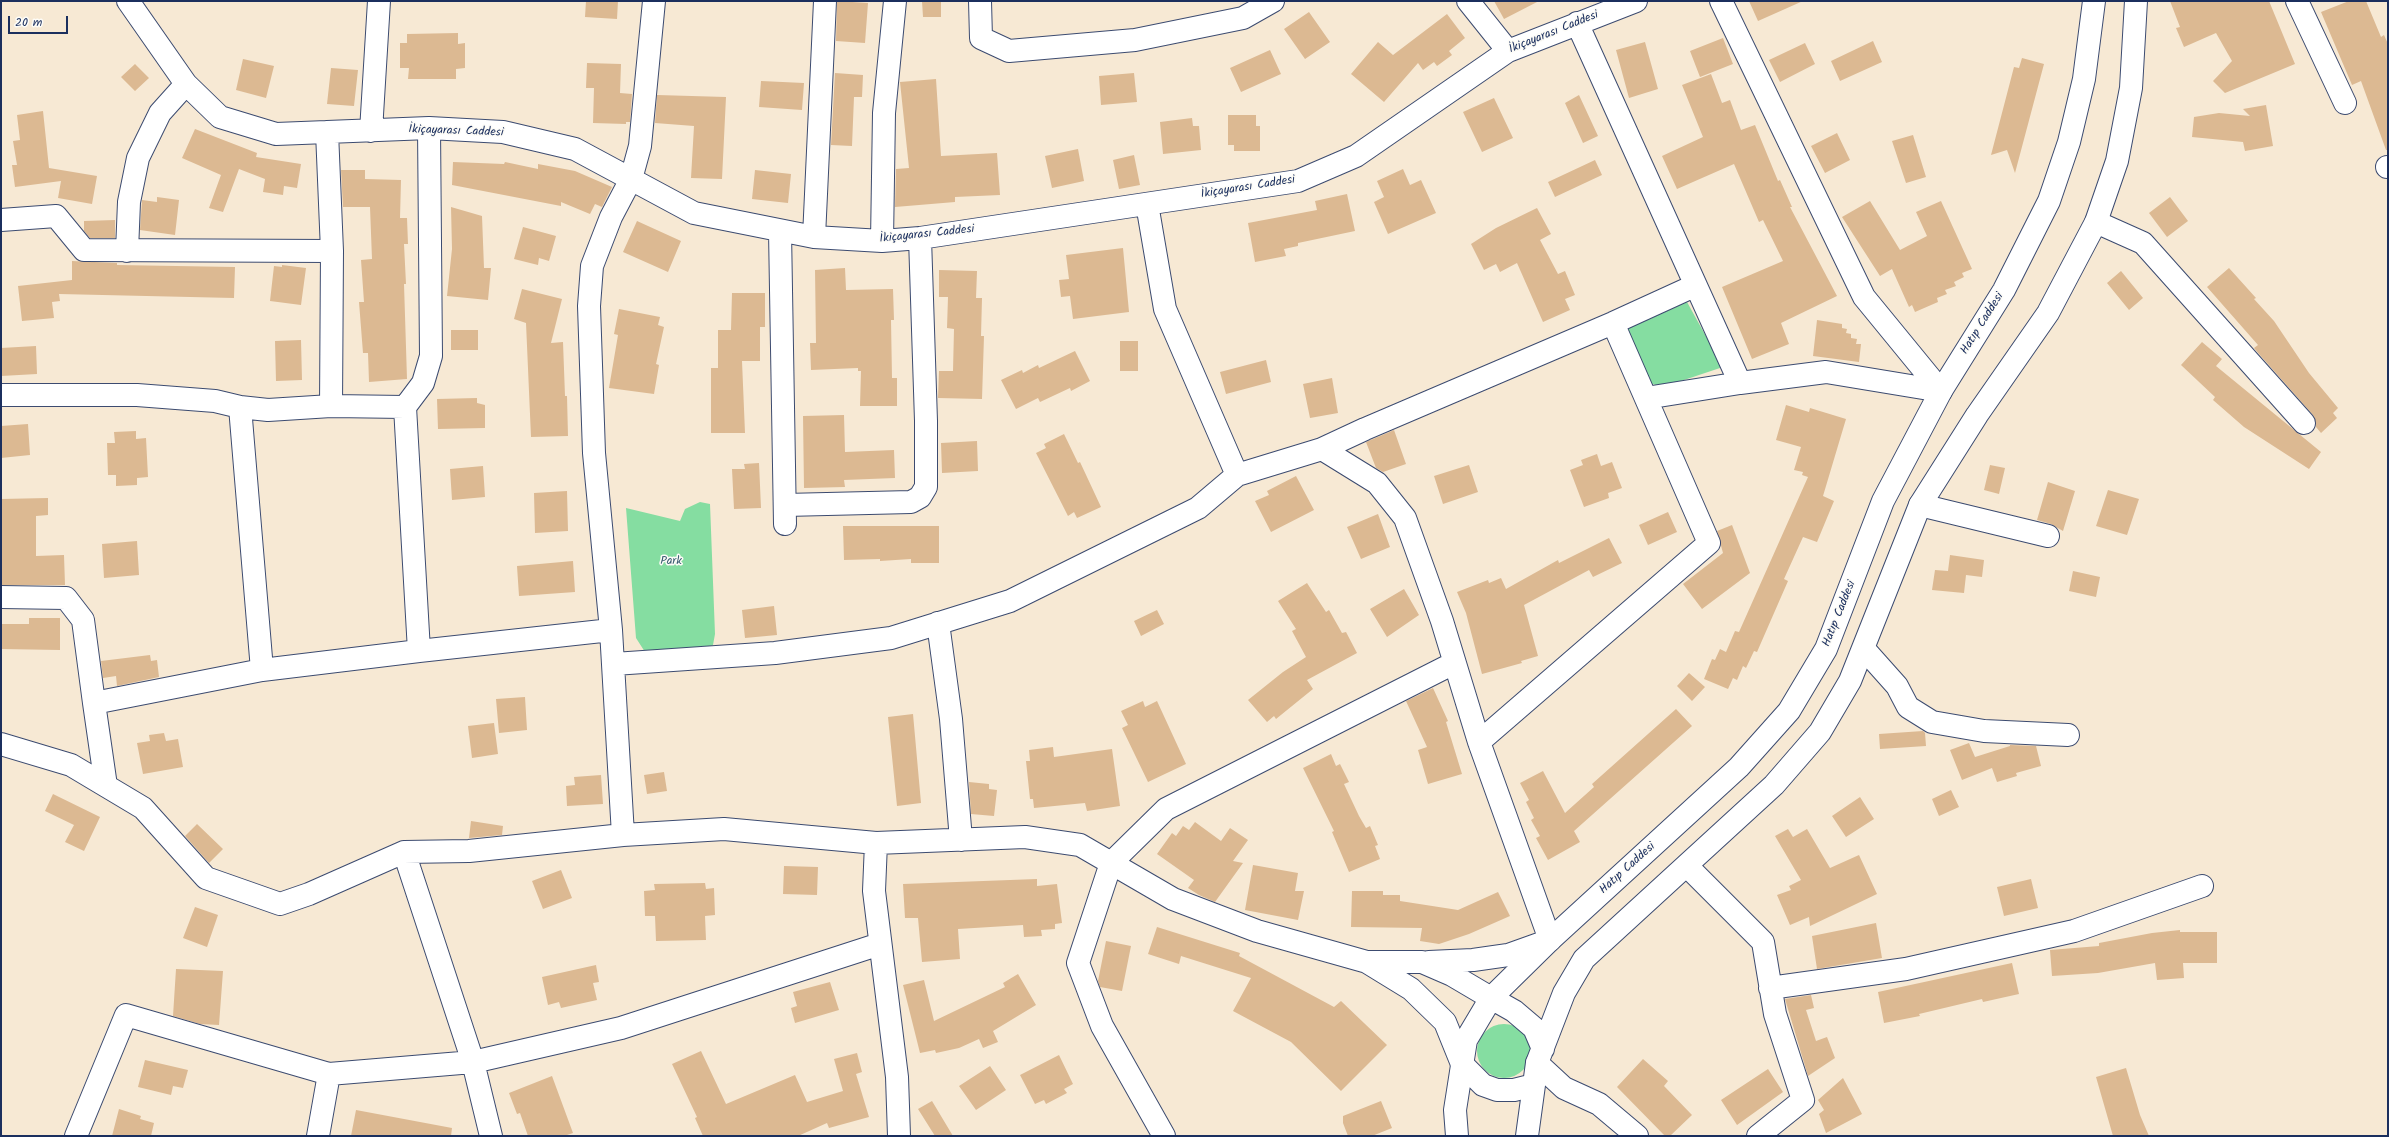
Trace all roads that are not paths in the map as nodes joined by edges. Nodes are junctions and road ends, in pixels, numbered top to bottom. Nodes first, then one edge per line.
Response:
1 (128, 1) edge
2 (379, 1) edge
3 (654, 1) edge
4 (825, 1) edge
5 (895, 1) edge
6 (980, 1) edge
7 (1273, 1) edge
8 (1468, 1) edge
9 (1636, 1) edge
10 (1721, 1) edge
11 (2094, 1) edge
12 (2136, 1) edge
13 (2297, 1) edge
14 (1577, 23) junction
15 (1508, 51) junction
16 (186, 84) junction
17 (2346, 103) dead end
18 (429, 128) junction
19 (371, 131) junction
20 (327, 132) junction
21 (631, 179) junction
22 (1147, 204) junction
23 (1, 220) edge
24 (2096, 222) junction
25 (780, 231) junction
26 (814, 238) junction
27 (920, 238) junction
28 (882, 241) junction
29 (127, 251) junction
30 (332, 251) junction
31 (1694, 286) junction
32 (1613, 324) junction
33 (1740, 383) junction
34 (1941, 391) junction
35 (1, 395) edge
36 (1646, 398) junction
37 (331, 406) junction
38 (240, 407) junction
39 (405, 407) junction
40 (2304, 423) dead end
41 (1322, 449) junction
42 (1237, 475) junction
43 (1920, 504) junction
44 (2048, 536) dead end
45 (1, 597) edge
46 (938, 623) junction
47 (611, 630) junction
48 (1864, 649) junction
49 (420, 651) junction
50 (1454, 663) junction
51 (614, 664) junction
52 (262, 670) junction
53 (94, 703) junction
54 (2068, 735) dead end
55 (1479, 742) junction
56 (1, 744) edge
57 (106, 786) junction
58 (623, 835) junction
59 (961, 840) junction
60 (876, 843) junction
61 (404, 852) junction
62 (1111, 863) junction
63 (1687, 866) junction
64 (2202, 886) dead end
65 (1550, 940) junction
66 (880, 944) junction
67 (1367, 962) junction
68 (1422, 962) junction
69 (1770, 988) junction
70 (1491, 998) junction
71 (1540, 1056) junction
72 (473, 1062) junction
73 (1462, 1064) junction
74 (330, 1074) junction
75 (1534, 1086) junction
76 (76, 1136) edge
77 (318, 1136) edge
78 (491, 1136) edge
79 (899, 1136) edge
80 (1164, 1136) edge
81 (1457, 1136) edge
82 (1527, 1136) edge
83 (1637, 1136) edge
84 (1758, 1136) edge

1 - 16 street, İkiçayarası Caddesi
2 - 19 street
3 - 21 street
4 - 26 street
5 - 28 street
6 - 7 street
8 - 15 street
9 - 14 street, İkiçayarası Caddesi
10 - 34 street
11 - 34 street, Hatıp Caddesi
12 - 24 street
13 - 17 street
14 - 15 street, İkiçayarası Caddesi
14 - 31 street
15 - 22 street, İkiçayarası Caddesi
16 - 20 street, İkiçayarası Caddesi
16 - 29 street
18 - 19 street, İkiçayarası Caddesi
18 - 21 street, İkiçayarası Caddesi
18 - 39 street
19 - 20 street, İkiçayarası Caddesi
20 - 30 street
21 - 25 street, İkiçayarası Caddesi
21 - 47 street
22 - 27 street, İkiçayarası Caddesi
22 - 42 street
23 - 29 street
24 - 40 street
24 - 43 street
25 - 26 street, İkiçayarası Caddesi
25 - 27 street
26 - 28 street, İkiçayarası Caddesi
27 - 28 street, İkiçayarası Caddesi
29 - 30 street
30 - 37 street
31 - 32 street
31 - 33 street
32 - 36 street
32 - 41 street
33 - 34 street
33 - 36 street
34 - 65 street, Hatıp Caddesi
35 - 38 street
36 - 55 street
37 - 38 street
37 - 39 street
38 - 52 street
39 - 49 street
41 - 42 street
41 - 50 street
42 - 46 street
43 - 44 street
43 - 48 street
45 - 53 street
46 - 51 street
46 - 59 street
47 - 49 street
47 - 51 street
48 - 54 street
48 - 63 street
49 - 52 street
50 - 55 street
50 - 62 street
51 - 58 street
52 - 53 street
53 - 57 street
55 - 65 street
56 - 57 street
57 - 61 street
58 - 60 street
58 - 61 street
59 - 60 street
59 - 62 street
60 - 66 street
61 - 72 street
62 - 67 street
62 - 80 street
63 - 69 street
63 - 71 street
64 - 69 street
65 - 68 street
65 - 70 street, Hatıp Caddesi
66 - 72 street
66 - 79 street
67 - 68 street
67 - 73 street
68 - 70 street
69 - 84 street
70 - 71 street
70 - 73 street, Hatıp Caddesi
71 - 75 street
71 - 83 street
72 - 74 street
72 - 78 street
73 - 75 street
73 - 81 street, Hatıp Caddesi
74 - 76 street
74 - 77 street
75 - 82 street

